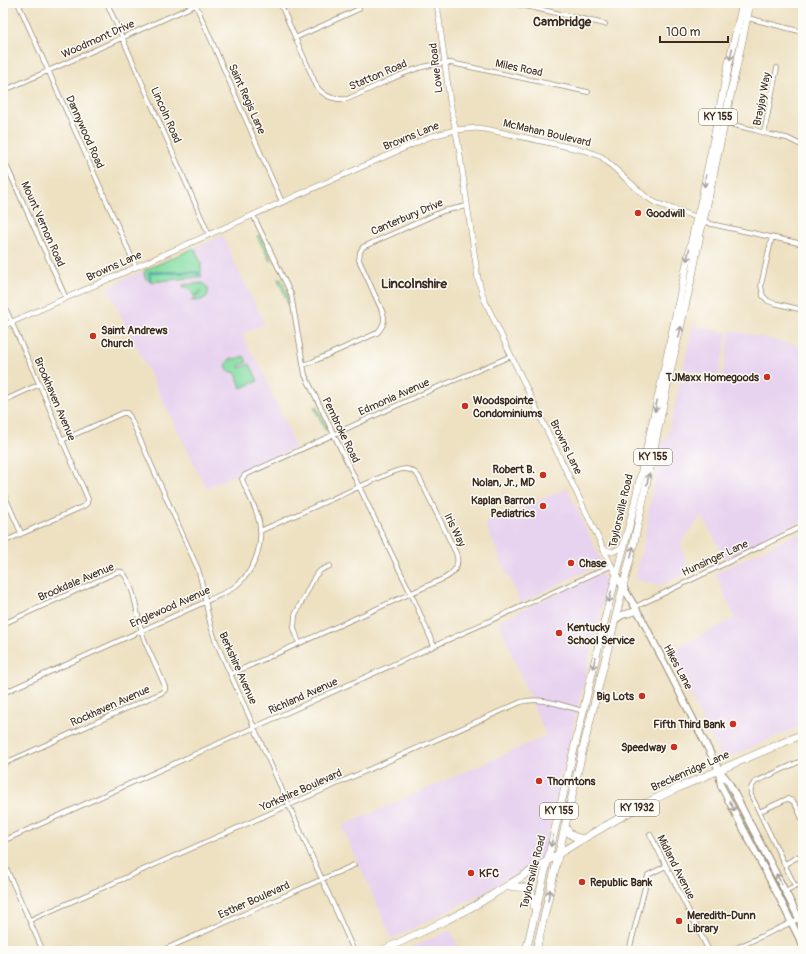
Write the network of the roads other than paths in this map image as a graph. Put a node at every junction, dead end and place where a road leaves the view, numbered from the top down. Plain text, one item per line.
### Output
1 (18, 3) edge
2 (107, 3) edge
3 (280, 3) edge
4 (437, 3) edge
5 (512, 3) edge
6 (743, 3) edge
7 (750, 3) edge
8 (197, 4) edge
9 (359, 9) dead end
10 (740, 16) junction
11 (747, 19) junction
12 (606, 24) dead end
13 (803, 32) edge
14 (122, 38) junction
15 (295, 38) junction
16 (445, 63) junction
17 (777, 68) dead end
18 (48, 71) junction
19 (3, 91) edge
20 (588, 92) dead end
21 (725, 123) junction
22 (455, 130) junction
23 (764, 133) junction
24 (803, 146) edge
25 (3, 158) edge
26 (282, 202) junction
27 (467, 206) junction
28 (253, 215) junction
29 (700, 219) junction
30 (209, 235) junction
31 (772, 237) junction
32 (803, 244) edge
33 (136, 267) junction
34 (66, 298) junction
35 (3, 303) edge
36 (803, 310) edge
37 (12, 322) junction
38 (3, 326) edge
39 (511, 356) junction
40 (303, 365) junction
41 (40, 384) junction
42 (3, 401) edge
43 (333, 435) junction
44 (62, 440) junction
45 (242, 478) joint
46 (359, 487) junction
47 (3, 492) edge
48 (803, 526) edge
49 (260, 531) junction
50 (21, 534) junction
51 (3, 542) edge
52 (624, 546) junction
53 (604, 549) junction
54 (330, 566) dead end
55 (611, 566) junction
56 (616, 575) junction
57 (623, 586) junction
58 (410, 593) junction
59 (205, 602) junction
60 (636, 609) junction
61 (615, 620) junction
62 (3, 624) edge
63 (141, 630) junction
64 (299, 643) junction
65 (434, 646) junction
66 (231, 674) junction
67 (3, 692) edge
68 (583, 711) junction
69 (255, 728) junction
70 (802, 736) edge
71 (803, 760) edge
72 (3, 764) edge
73 (719, 770) junction
74 (289, 805) junction
75 (759, 812) junction
76 (803, 822) edge
77 (565, 826) junction
78 (650, 834) dead end
79 (583, 839) junction
80 (3, 841) edge
81 (558, 854) junction
82 (803, 854) edge
83 (548, 860) junction
84 (3, 861) edge
85 (784, 864) junction
86 (354, 865) dead end
87 (666, 866) junction
88 (322, 879) junction
89 (803, 882) edge
90 (795, 886) junction
91 (506, 887) junction
92 (785, 891) junction
93 (534, 916) junction
94 (801, 918) edge
95 (30, 920) junction
96 (792, 923) junction
97 (803, 926) edge
98 (803, 946) edge
99 (43, 951) edge
100 (161, 951) edge
101 (354, 951) edge
102 (381, 951) edge
103 (526, 951) edge
104 (536, 951) edge
105 (629, 951) edge
106 (709, 951) edge
107 (730, 951) edge

1 - 18 street, Dannywood Road
2 - 14 street, Lincoln Road
3 - 15 street, Statton Road
4 - 16 street, Lowe Road
5 - 12 street
6 - 10 main road, Taylorsville Road / KY 155
7 - 11 main road, Taylorsville Road / KY 155
8 - 14 street, Woodmont Drive
8 - 26 street, Saint Regis Lane
9 - 15 street
10 - 11 street
10 -> 29 main road, Taylorsville Road / KY 155
11 - 13 street
11 - 21 main road, Taylorsville Road / KY 155
14 - 18 street, Woodmont Drive
14 - 30 street, Lincoln Road
15 - 16 street, Statton Road
16 - 20 street, Miles Road
16 - 22 street, Lowe Road
17 - 23 street, Brayjay Way
18 - 19 street, Woodmont Drive
18 - 33 street, Dannywood Road
21 - 23 street
21 - 29 main road, Taylorsville Road / KY 155
22 - 26 street, Browns Lane
22 - 27 street, Browns Lane
22 - 29 street, McMahan Boulevard
23 - 24 street
25 - 34 street, Mount Vernon Road
26 - 28 street, Browns Lane
27 - 39 street, Browns Lane
27 - 40 street, Canterbury Drive
28 - 30 street, Browns Lane
28 - 40 street, Pembroke Road
29 - 31 street, McMahan Boulevard
29 -> 52 main road, Taylorsville Road / KY 155
57 -> 29 main road, Taylorsville Road / KY 155
30 - 33 street, Browns Lane
31 - 32 street, McMahan Boulevard
31 - 36 street
33 - 34 street, Browns Lane
34 - 37 street, Browns Lane
35 - 37 street, Brookhaven Avenue
37 - 38 street, Browns Lane
37 - 41 street, Brookhaven Avenue
39 - 43 street, Edmonia Avenue
39 - 53 street, Browns Lane
40 - 43 street, Pembroke Road
41 - 42 street
41 - 44 street, Brookhaven Avenue
43 - 45 street, Edmonia Avenue
43 - 46 street, Pembroke Road
44 - 50 street, Brookhaven Avenue
44 - 59 street, Berkshire Avenue
45 - 49 street, Englewood Avenue
46 - 49 street, Iris Way
46 - 58 street, Pembroke Road
46 - 58 street, Iris Way
47 - 50 street
48 - 60 street, Hunsinger Lane
49 - 59 street, Englewood Avenue
50 - 51 street
52 - 53 street
52 - 56 main road, Taylorsville Road / KY 155
53 - 55 street, Browns Lane
54 - 64 street
55 - 56 street, Browns Lane
55 - 65 street, Richland Avenue
56 - 57 main road, Hikes Lane
56 -> 68 main road, Taylorsville Road / KY 155
57 - 60 main road, Hikes Lane
57 - 61 main road, Taylorsville Road / KY 155
58 - 64 street, Iris Way
58 - 65 street, Pembroke Road
59 - 63 street, Englewood Avenue
59 - 66 street, Berkshire Avenue
60 - 61 main road
60 - 73 main road, Hikes Lane
61 - 77 main road, Taylorsville Road / KY 155
62 - 63 street, Brookdale Avenue
63 - 67 street, Englewood Avenue
63 - 72 street, Rockhaven Avenue
64 - 66 street, Iris Way
65 - 69 street, Richland Avenue
66 - 69 street, Berkshire Avenue
68 - 74 street, Yorkshire Boulevard
68 -> 83 main road, Taylorsville Road / KY 155
69 - 74 street, Berkshire Avenue
69 - 80 street, Richland Avenue
70 - 73 main road, Breckenridge Lane / KY 1932
71 - 75 street
73 - 79 main road, Breckenridge Lane / KY 1932
92 -> 73 main road, Hikes Lane
73 -> 96 main road, Hikes Lane
74 - 88 street, Berkshire Avenue
74 - 95 street, Yorkshire Boulevard
75 - 76 street
75 - 85 street
77 - 79 main road
77 - 81 main road, Taylorsville Road / KY 155
78 - 87 street, Midland Avenue
79 - 81 main road, Breckenridge Lane / KY 1932
81 - 83 main road, Breckenridge Lane / KY 1932
104 -> 81 main road, Taylorsville Road / KY 155
82 - 85 street
83 - 91 main road, Breckenridge Lane / KY 1932
83 - 93 main road, Taylorsville Road / KY 155
84 - 95 street
85 - 90 street
86 - 88 street, Esther Boulevard
87 - 105 street
87 - 106 street, Midland Avenue
88 - 100 street, Esther Boulevard
88 - 101 street, Berkshire Avenue
89 - 90 street
90 - 92 street
91 - 93 main road
91 - 102 main road, Breckenridge Lane / KY 1932
92 - 94 main road, Hikes Lane
93 - 103 main road, Taylorsville Road / KY 155
94 - 96 street
94 - 97 main road, Hikes Lane
95 - 99 street
96 - 98 main road, Hikes Lane
96 - 107 street

